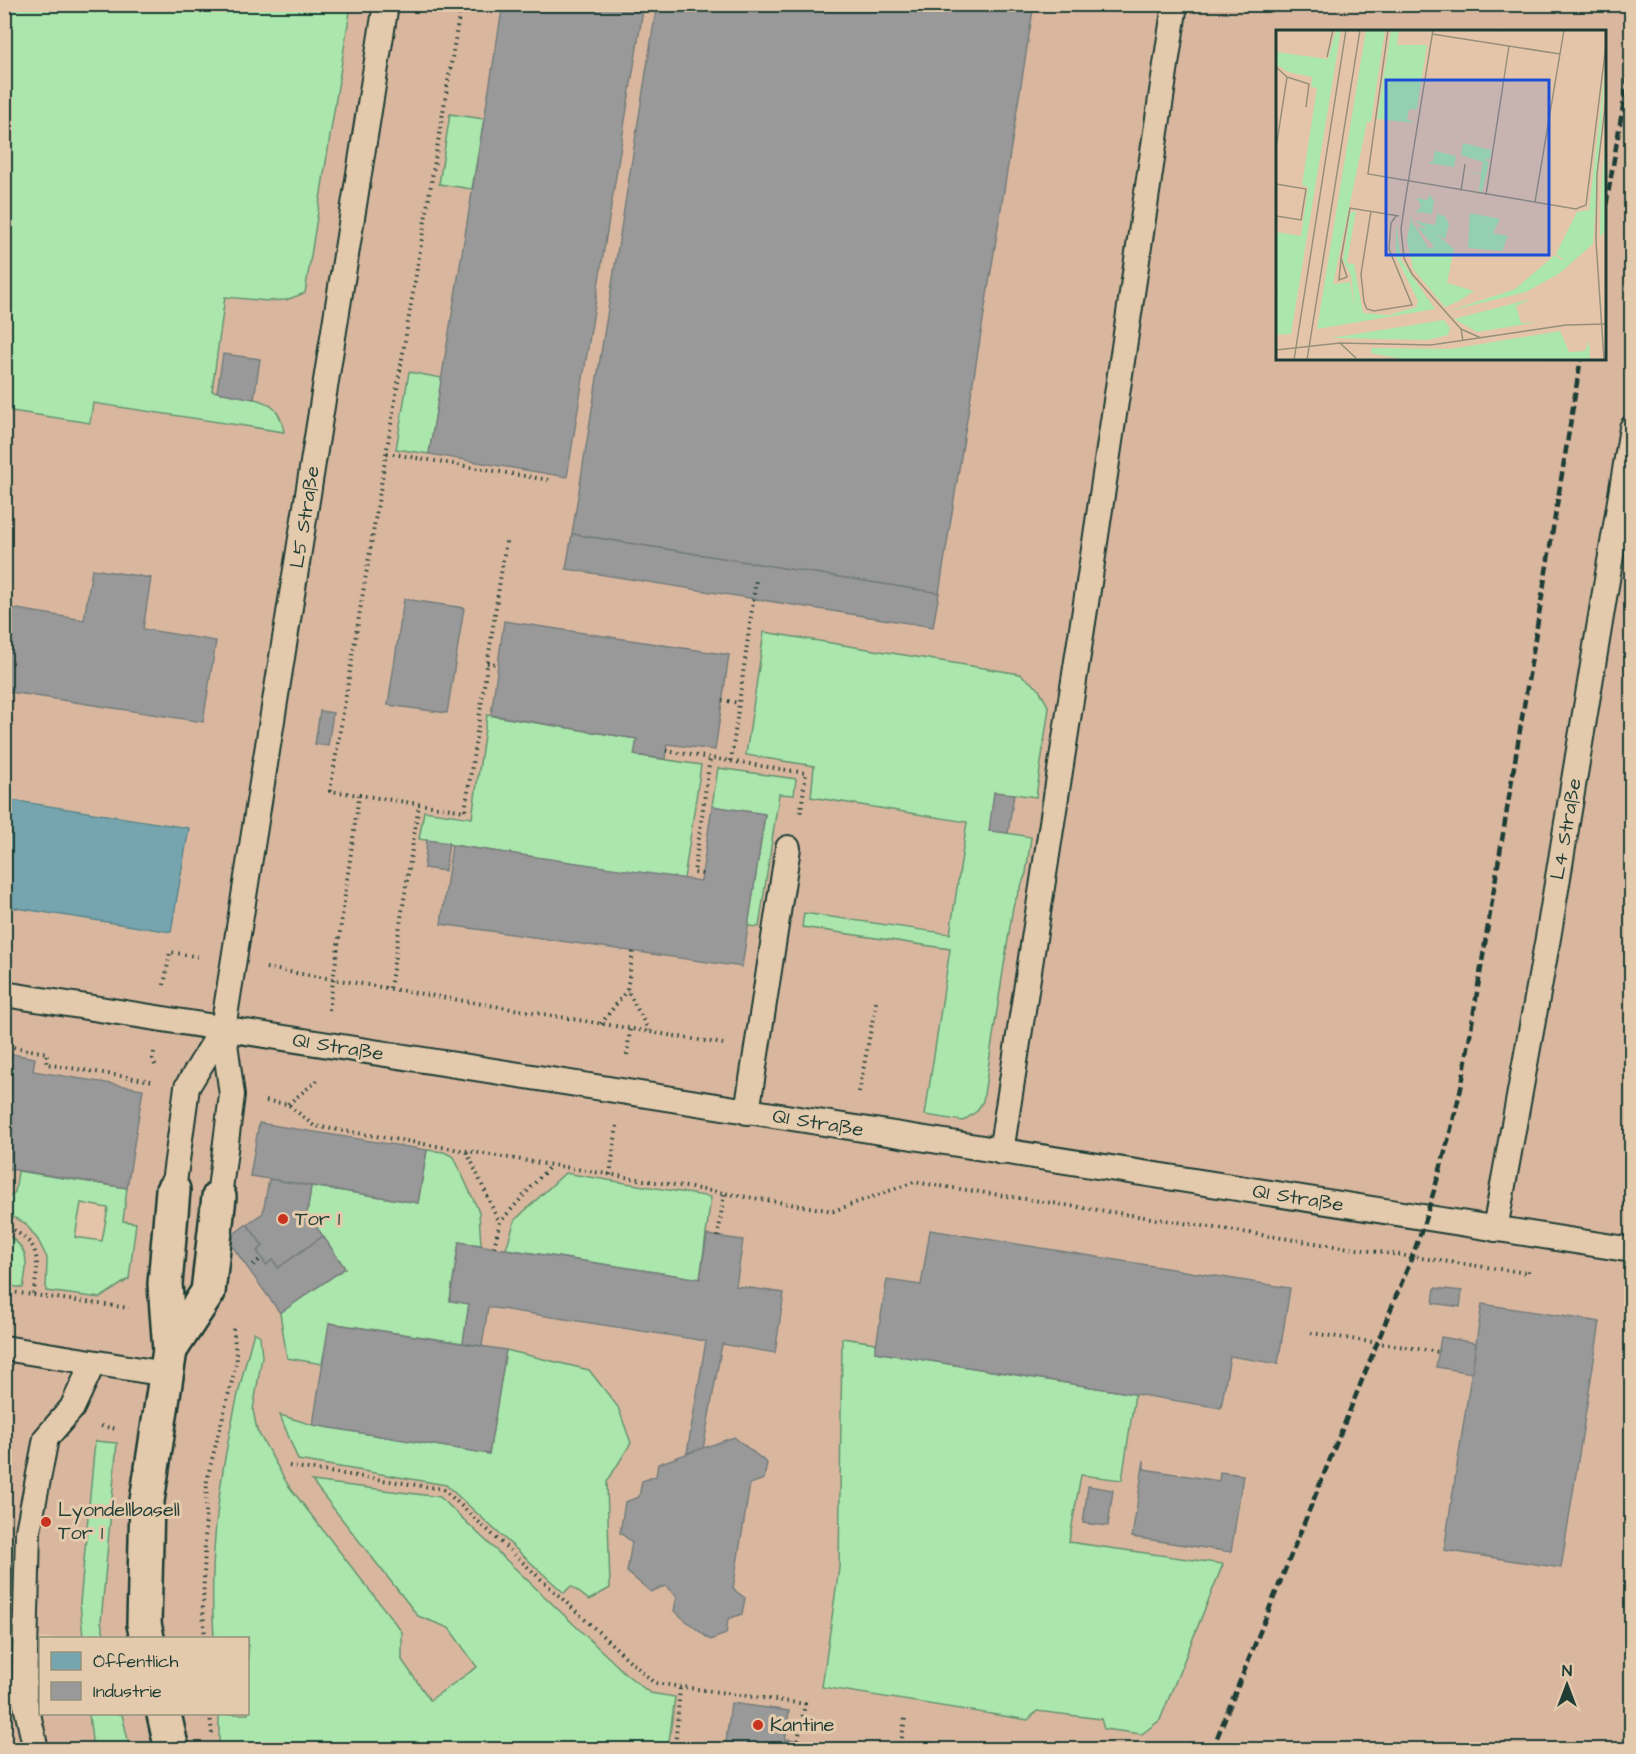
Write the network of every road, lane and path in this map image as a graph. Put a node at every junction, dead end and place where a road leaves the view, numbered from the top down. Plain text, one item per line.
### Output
1 (386, 4) edge
2 (461, 4) edge
3 (1175, 4) edge
4 (1632, 428) edge
5 (387, 453) junction
6 (549, 480) dead end
7 (506, 541) dead end
8 (756, 580) dead end
9 (487, 663) junction
10 (498, 664) dead end
11 (722, 700) dead end
12 (739, 703) junction
13 (666, 751) dead end
14 (710, 758) junction
15 (731, 761) junction
16 (359, 795) junction
17 (419, 804) junction
18 (793, 838) joint
19 (702, 874) dead end
20 (633, 952) dead end
21 (233, 963) junction
22 (333, 978) junction
23 (390, 988) junction
24 (627, 990) junction
25 (4, 994) edge
26 (876, 1002) dead end
27 (158, 1018) junction
28 (601, 1024) junction
29 (223, 1029) junction
30 (650, 1032) junction
31 (324, 1044) junction
32 (756, 1050) junction
33 (4, 1057) edge
34 (161, 1082) junction
35 (187, 1087) junction
36 (232, 1095) junction
37 (288, 1104) junction
38 (747, 1112) junction
39 (852, 1129) junction
40 (467, 1151) junction
41 (1001, 1152) junction
42 (550, 1165) junction
43 (173, 1190) joint
44 (724, 1193) junction
45 (219, 1197) joint
46 (500, 1222) junction
47 (4, 1223) edge
48 (1495, 1229) junction
49 (1534, 1235) junction
50 (718, 1237) dead end
51 (494, 1247) dead end
52 (1632, 1250) edge
53 (4, 1291) edge
54 (33, 1295) junction
55 (133, 1299) dead end
56 (232, 1317) dead end
57 (1311, 1333) dead end
58 (4, 1348) edge
59 (1439, 1352) dead end
60 (168, 1362) junction
61 (93, 1363) junction
62 (289, 1466) dead end
63 (147, 1637) edge
64 (205, 1637) edge
65 (680, 1688) junction
66 (164, 1715) edge
67 (905, 1718) dead end
68 (36, 1749) edge
69 (172, 1749) edge
70 (675, 1749) edge
71 (796, 1749) edge
72 (900, 1749) edge

1 - 21 lane, L5 Straße
2 - 5 path
3 - 41 lane
4 - 48 lane, L4 Straße
5 - 6 path
5 - 16 path
7 - 9 path
8 - 12 path
9 - 10 path
9 - 17 path
11 - 12 path
12 - 15 path
13 - 14 path
14 - 15 path
14 - 19 path
15 - 18 path
16 - 17 path
16 - 22 path
17 - 23 path
18 - 32 lane
20 - 24 path
21 - 22 path
21 - 27 path
21 - 29 lane, L5 Straße
22 - 23 path
22 - 31 path
23 - 28 path
24 - 28 path
24 - 30 path
25 - 27 lane, Q1 Straße
26 - 39 path
27 - 29 lane, Q1 Straße
27 - 34 path
28 - 30 path
29 - 31 lane, Q1 Straße
29 - 35 lane
29 - 36 lane
30 - 32 path
31 - 37 path
31 - 38 lane, Q1 Straße
32 - 38 lane
33 - 34 path
34 - 35 path
35 - 43 lane
36 - 37 path
36 - 45 lane
37 - 40 path
38 - 39 lane, Q1 Straße
39 - 41 lane, Q1 Straße
40 - 42 path
40 - 46 path
41 - 48 lane, Q1 Straße
42 - 44 path
42 - 46 path
43 - 60 street
44 - 49 path
44 - 50 path
45 - 60 street
46 - 51 path
47 - 54 path
48 - 49 lane, Q1 Straße
49 - 52 lane, Q1 Straße
53 - 54 path
54 - 55 path
56 - 64 path
57 - 59 path
58 - 61 lane
60 - 61 lane
60 - 63 street
61 - 68 lane
62 - 65 path
65 - 70 path
65 - 71 path
66 - 69 street
67 - 72 path

